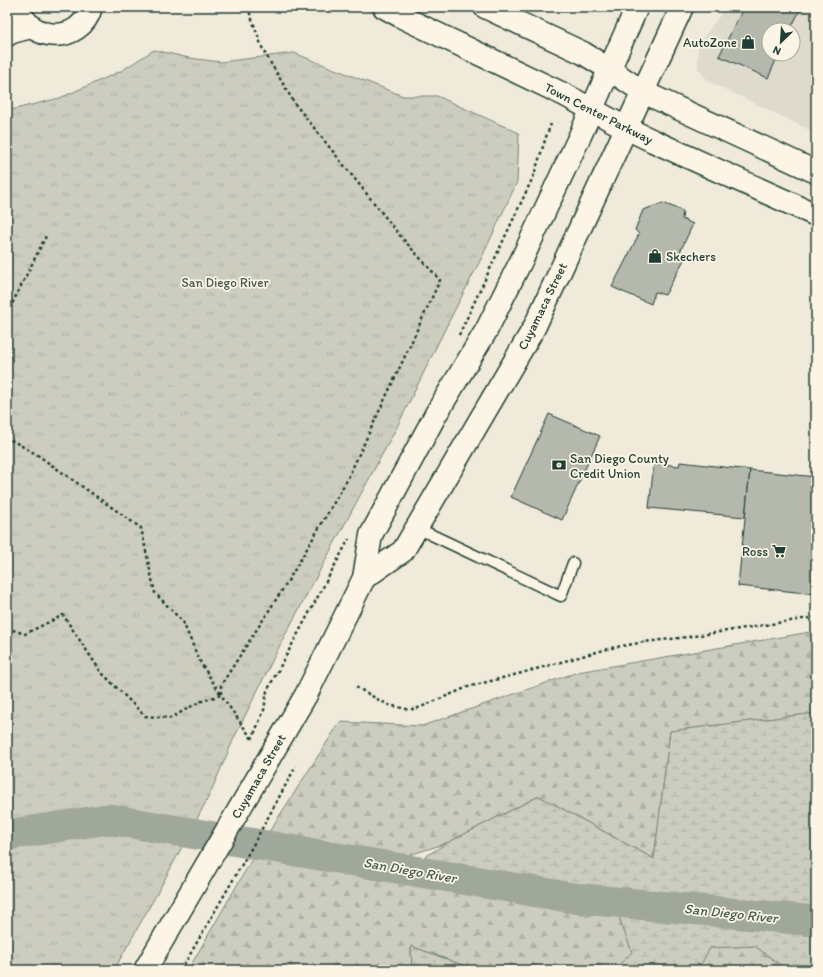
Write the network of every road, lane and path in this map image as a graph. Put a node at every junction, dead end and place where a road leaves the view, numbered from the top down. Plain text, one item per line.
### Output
1 (17, 7) edge
2 (91, 7) edge
3 (246, 7) edge
4 (384, 7) edge
5 (485, 7) edge
6 (637, 7) edge
7 (682, 7) edge
8 (7, 20) edge
9 (31, 27) junction
10 (7, 35) edge
11 (609, 69) junction
12 (643, 92) junction
13 (591, 110) junction
14 (626, 128) junction
15 (816, 172) edge
16 (816, 215) edge
17 (46, 236) dead end
18 (7, 314) edge
19 (7, 435) edge
20 (417, 528) junction
21 (573, 563) dead end
22 (364, 578) junction
23 (816, 617) edge
24 (7, 628) edge
25 (356, 687) dead end
26 (221, 694) junction
27 (252, 739) dead end
28 (296, 766) dead end
29 (145, 970) edge
30 (181, 970) edge

1 - 8 main road
1 - 9 main road
2 - 9 main road
3 - 26 path
4 - 13 main road, Town Center Parkway
5 - 11 main road
6 - 11 main road, Cuyamaca Street
7 - 12 main road, Cuyamaca Street
9 - 10 main road
11 - 12 main road
11 - 13 main road, Cuyamaca Street
12 - 14 main road, Cuyamaca Street
12 - 15 main road
13 - 14 main road, Town Center Parkway
13 - 22 main road, Cuyamaca Street
14 - 16 main road, Town Center Parkway
14 - 20 main road, Cuyamaca Street
17 - 18 path
19 - 26 path
20 - 21 lane
20 - 22 main road, Cuyamaca Street
22 - 29 main road, Cuyamaca Street
23 - 25 path
24 - 26 path
26 - 27 path
28 - 30 path

